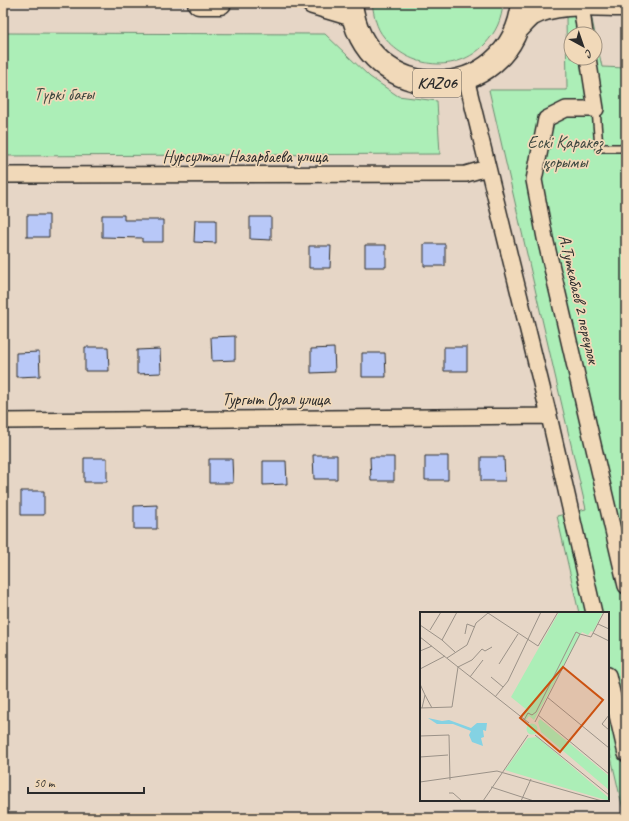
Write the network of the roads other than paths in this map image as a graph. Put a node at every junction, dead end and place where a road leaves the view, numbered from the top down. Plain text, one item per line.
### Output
1 (199, 3) edge
2 (220, 3) edge
3 (313, 3) edge
4 (523, 3) edge
5 (581, 4) junction
6 (626, 5) edge
7 (352, 9) edge
8 (584, 26) edge
9 (517, 28) junction
10 (589, 66) edge
11 (466, 78) junction
12 (596, 109) junction
13 (626, 148) edge
14 (487, 168) junction
15 (3, 175) edge
16 (549, 416) junction
17 (3, 421) edge
18 (626, 586) edge
19 (594, 612) edge
20 (609, 679) edge
21 (626, 754) edge

1 - 2 main road
3 - 7 main road, KАZ06
4 - 9 main road, KАZ06
5 - 6 main road, KАZ06
5 - 8 street
5 - 9 main road, KАZ06
7 - 11 main road, KАZ06
9 - 11 main road, KАZ06
10 - 12 street
11 - 14 street
12 - 13 lane
12 - 18 street, А.Туткабаев 2 переулок
14 - 15 street, Нурсултан Назарбаева улица
14 - 16 street
16 - 17 street, Тургыт Озал улица
16 - 19 street
20 - 21 street

